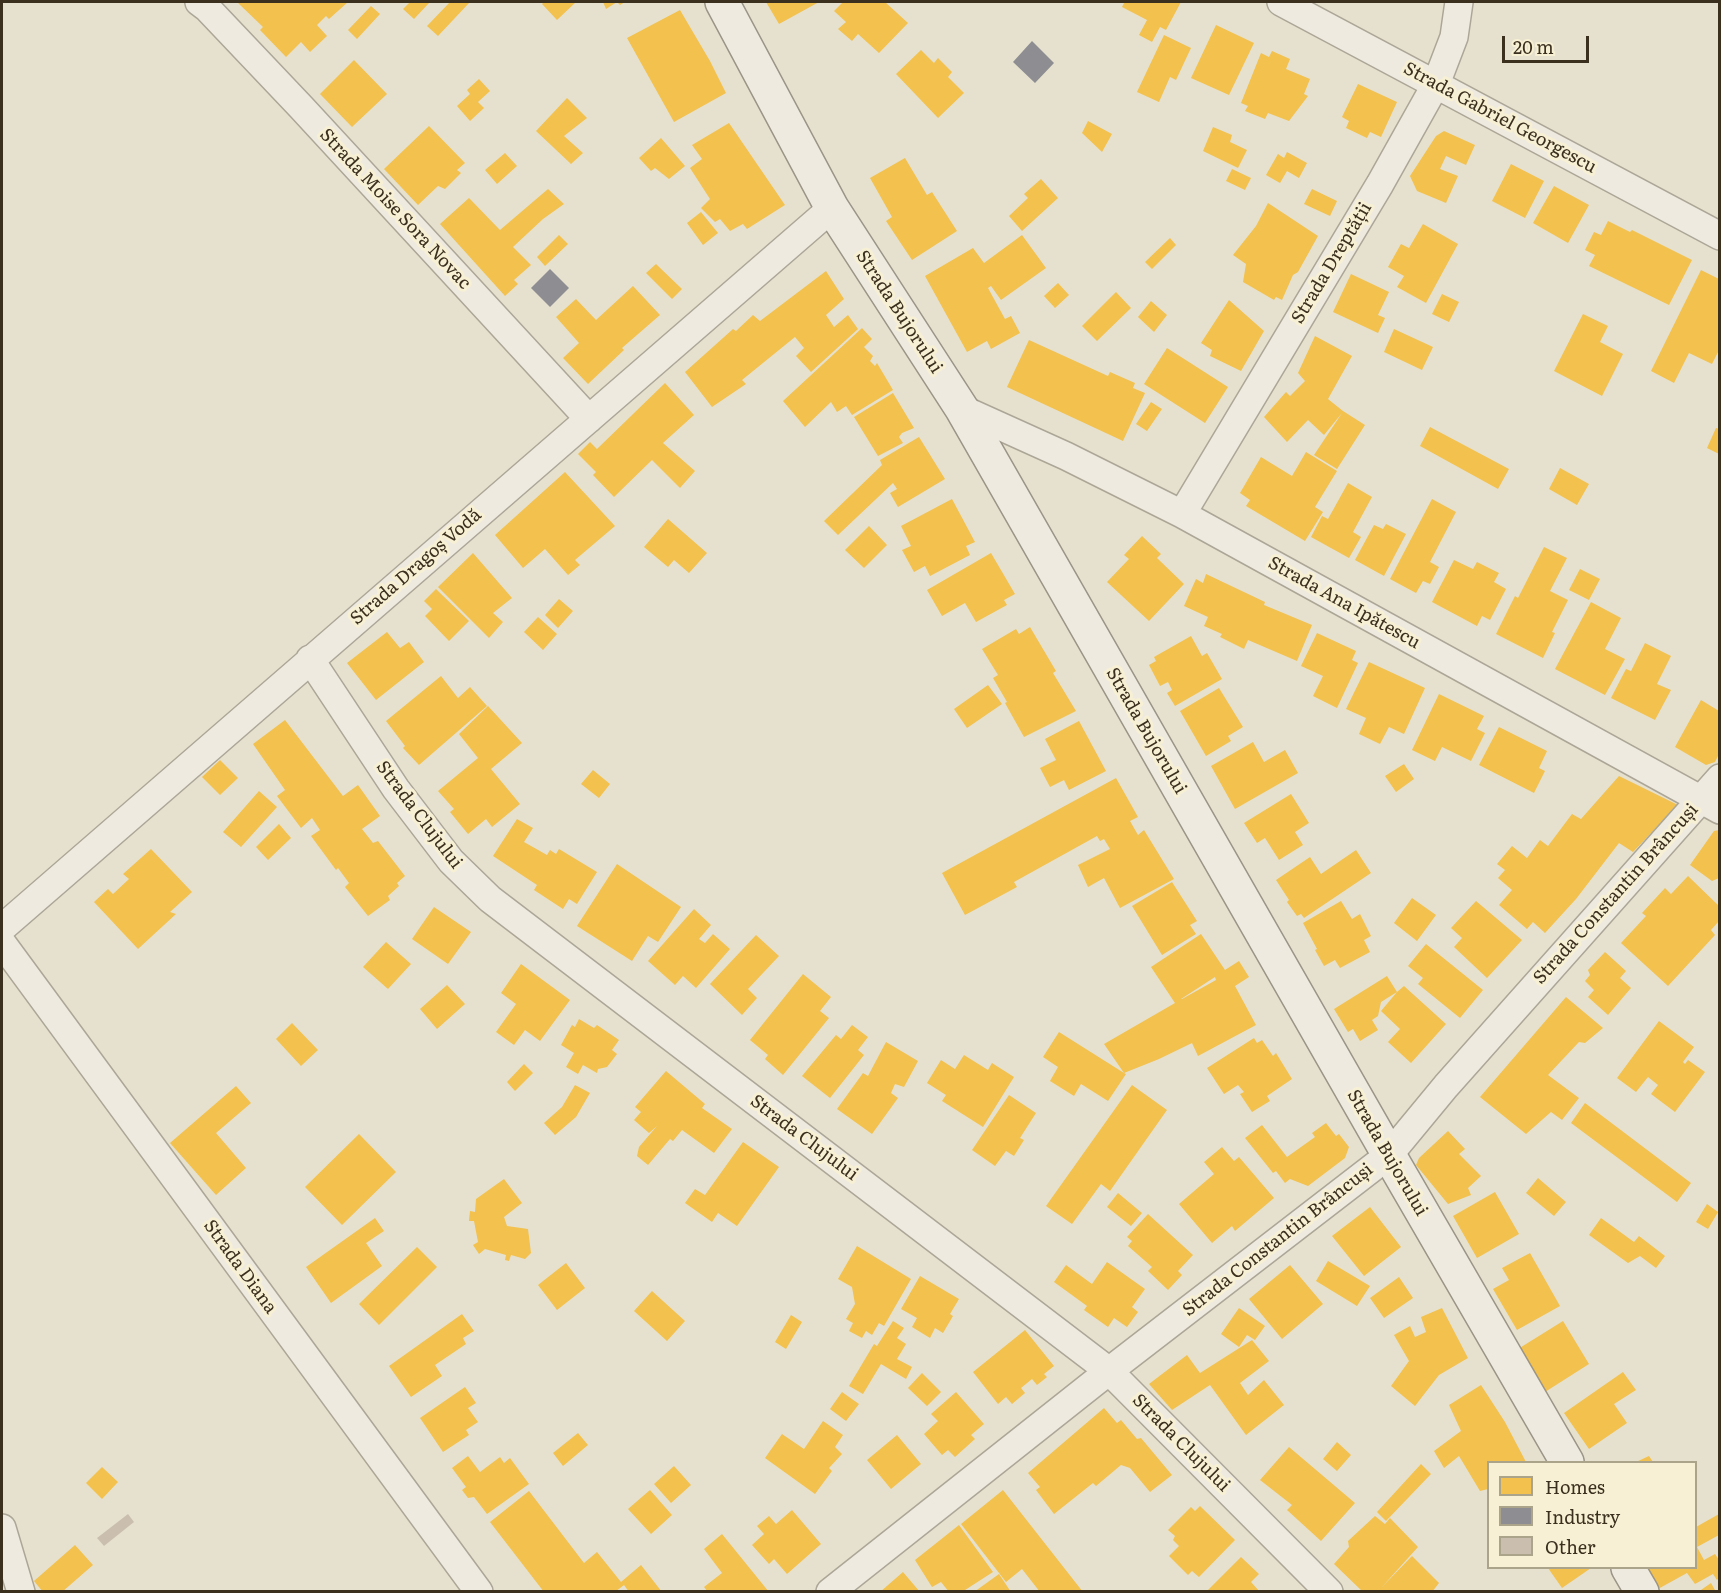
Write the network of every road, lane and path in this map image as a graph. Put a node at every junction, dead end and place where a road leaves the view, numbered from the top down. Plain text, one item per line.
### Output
1 (198, 2) edge
2 (722, 2) edge
3 (1281, 2) edge
4 (1459, 2) edge
5 (1436, 84) junction
6 (832, 208) junction
7 (1719, 236) edge
8 (962, 409) junction
9 (589, 419) junction
10 (1182, 514) junction
11 (310, 658) junction
12 (1719, 778) edge
13 (1710, 805) edge
14 (2, 928) edge
15 (2, 943) edge
16 (1389, 1155) junction
17 (1109, 1371) junction
18 (1566, 1461) edge
19 (2, 1528) edge
20 (1629, 1569) edge
21 (21, 1592) edge
22 (479, 1592) edge
23 (830, 1592) edge
24 (1329, 1592) edge
25 (1642, 1592) edge

1 - 9 street, Strada Moise Sora Novac
2 - 6 street, Strada Bujorului
3 - 5 street, Strada Gabriel Georgescu
4 - 5 street, Strada Dreptății
5 - 7 street, Strada Gabriel Georgescu
5 - 10 street, Strada Dreptății
6 - 8 street, Strada Bujorului
6 - 9 street, Strada Dragoș Vodă
8 - 10 street, Strada Ana Ipătescu
8 - 16 street, Strada Bujorului
9 - 11 street, Strada Dragoș Vodă
10 - 13 street, Strada Ana Ipătescu
11 - 14 street, Strada Dragoș Vodă
11 - 17 street, Strada Clujului
12 - 13 street, Strada Constantin Brâncuși
13 - 16 street, Strada Constantin Brâncuși
15 - 22 street, Strada Diana
16 - 17 street, Strada Constantin Brâncuși
16 - 18 street, Strada Bujorului
17 - 23 street, Strada Constantin Brâncuși
17 - 24 street, Strada Clujului
19 - 21 street
20 - 25 street

